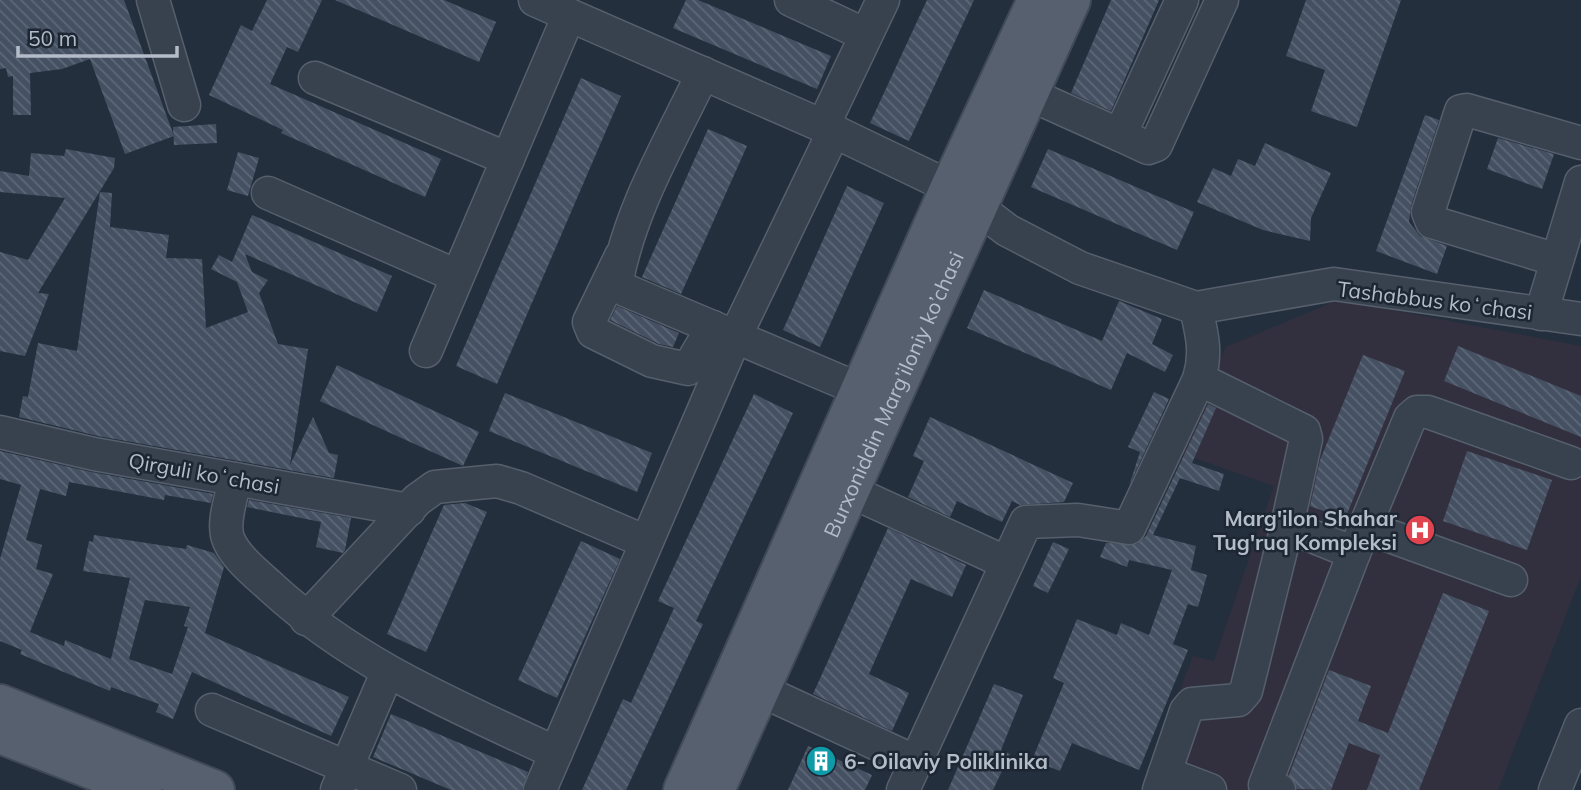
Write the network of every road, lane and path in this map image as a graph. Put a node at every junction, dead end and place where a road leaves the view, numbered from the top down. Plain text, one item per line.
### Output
1 (153, 0) edge
2 (535, 0) edge
3 (791, 0) edge
4 (883, 0) edge
5 (1037, 0) edge
6 (1071, 0) edge
7 (1182, 0) edge
8 (1222, 0) edge
9 (569, 15) junction
10 (866, 35) junction
11 (703, 74) junction
12 (315, 78) dead end
13 (1029, 94) junction
14 (184, 105) dead end
15 (828, 128) junction
16 (1120, 135) junction
17 (1581, 144) edge
18 (508, 159) junction
19 (1581, 182) edge
20 (268, 193) dead end
21 (964, 197) junction
22 (622, 252) junction
23 (1557, 260) junction
24 (457, 276) junction
25 (1196, 308) junction
26 (1541, 314) junction
27 (1581, 319) edge
28 (724, 332) junction
29 (426, 351) dead end
30 (1199, 379) junction
31 (861, 390) junction
32 (0, 432) edge
33 (1571, 463) dead end
34 (235, 479) junction
35 (850, 491) junction
36 (410, 510) junction
37 (1287, 526) junction
38 (1359, 540) junction
39 (646, 542) junction
40 (1007, 563) junction
41 (1511, 580) dead end
42 (306, 619) junction
43 (387, 673) junction
44 (760, 690) junction
45 (212, 710) dead end
46 (1581, 725) edge
47 (1, 728) edge
48 (556, 753) junction
49 (916, 761) junction
50 (342, 779) edge
51 (1162, 781) edge
52 (1269, 788) edge
53 (145, 790) edge
54 (215, 790) edge
55 (400, 790) edge
56 (540, 790) edge
57 (683, 790) edge
58 (715, 790) edge
59 (903, 790) edge
60 (1210, 790) edge
61 (1555, 790) edge

1 - 14 street
2 - 9 street, Tashabbus koʻchasi
3 - 10 street
4 - 10 street
5 - 21 main road, Burxoniddin Marg’iloniy ko’chasi
6 - 13 main road, Burxoniddin Marg’iloniy ko’chasi
7 - 16 street
8 - 16 street
9 - 11 street, Tashabbus koʻchasi
9 - 18 street
10 - 15 street
11 - 15 street, Tashabbus koʻchasi
11 - 22 street
12 - 18 street
13 - 16 street
13 - 21 main road, Burxoniddin Marg’iloniy ko’chasi
15 - 21 street, Tashabbus koʻchasi
15 - 28 street
17 - 23 street
18 - 24 street
19 - 23 street
20 - 24 street
21 - 25 street, Tashabbus koʻchasi
21 - 31 main road, Burxoniddin Marg’iloniy ko’chasi
21 - 35 main road, Burxoniddin Marg’iloniy ko’chasi
22 - 28 street
22 - 28 street
23 - 26 street
24 - 29 street
25 - 26 street, Tashabbus koʻchasi
25 - 30 street
26 - 27 street, Tashabbus koʻchasi
28 - 31 street
28 - 39 street
30 - 37 street
30 - 40 street
31 - 57 main road, Burxoniddin Marg’iloniy ko’chasi
32 - 34 street, Qirguli koʻchasi
33 - 38 street
34 - 36 street, Qirguli koʻchasi
34 - 42 street
35 - 40 street
35 - 44 main road, Burxoniddin Marg’iloniy ko’chasi
36 - 39 street
36 - 42 street
37 - 38 street
37 - 51 street
38 - 41 street
38 - 52 street
39 - 48 street
40 - 49 street
42 - 43 street
43 - 48 street
43 - 50 street
44 - 49 street
44 - 58 main road, Burxoniddin Marg’iloniy ko’chasi
45 - 50 street
46 - 61 street
47 - 53 main road
47 - 54 main road
48 - 56 street
49 - 59 street
50 - 55 street
51 - 60 street

